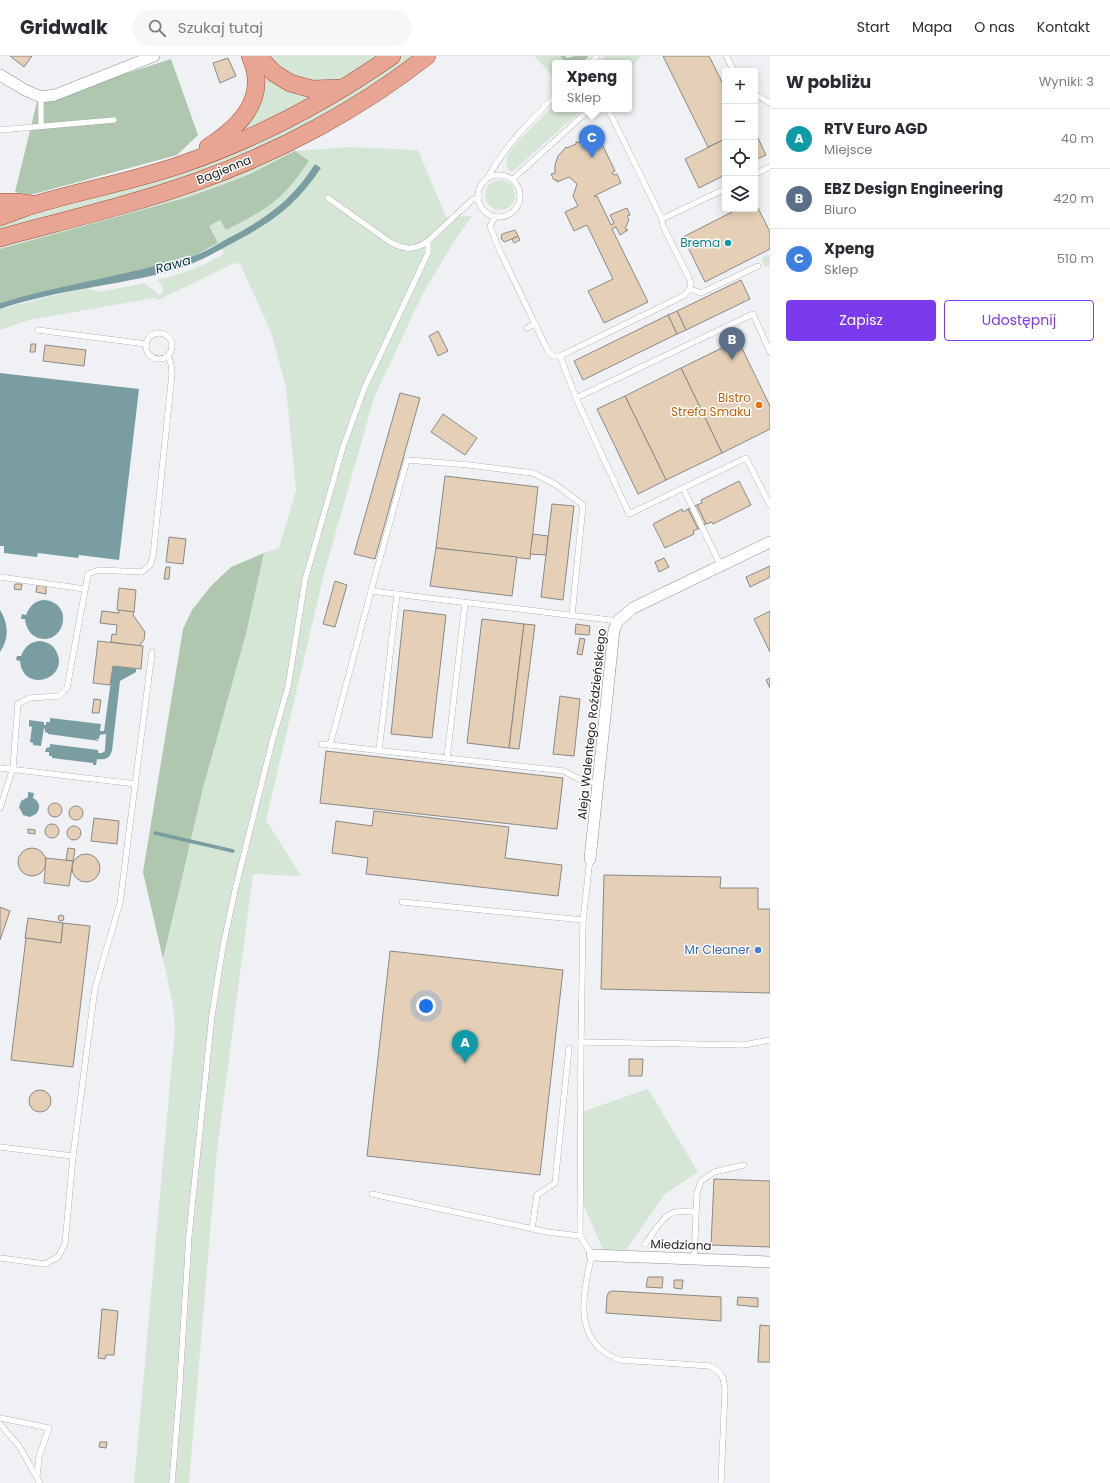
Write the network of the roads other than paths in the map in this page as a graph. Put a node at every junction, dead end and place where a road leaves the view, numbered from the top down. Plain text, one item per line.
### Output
1 (154, 56) edge
2 (250, 56) edge
3 (258, 56) edge
4 (392, 56) edge
5 (427, 56) edge
6 (726, 56) edge
7 (732, 68) edge
8 (0, 75) edge
9 (344, 88) junction
10 (758, 96) edge
11 (41, 97) junction
12 (552, 99) edge
13 (770, 103) edge
14 (587, 112) edge
15 (609, 112) edge
16 (114, 120) dead end
17 (41, 126) junction
18 (0, 130) edge
19 (179, 166) junction
20 (770, 167) edge
21 (758, 173) edge
22 (488, 178) junction
23 (513, 179) junction
24 (722, 190) edge
25 (478, 197) junction
26 (328, 198) dead end
27 (0, 202) edge
28 (35, 204) junction
29 (0, 216) edge
30 (495, 217) junction
31 (662, 219) junction
32 (0, 238) edge
33 (428, 241) junction
34 (758, 266) dead end
35 (690, 289) junction
36 (535, 324) junction
37 (527, 328) dead end
38 (38, 330) dead end
39 (146, 344) junction
40 (770, 352) edge
41 (168, 355) junction
42 (560, 356) junction
43 (576, 398) junction
44 (683, 488) junction
45 (770, 505) edge
46 (770, 542) edge
47 (721, 566) junction
48 (0, 577) edge
49 (85, 589) junction
50 (371, 591) junction
51 (397, 594) junction
52 (465, 603) junction
53 (572, 615) junction
54 (618, 621) junction
55 (152, 652) dead end
56 (322, 744) dead end
57 (330, 745) junction
58 (379, 751) junction
59 (447, 758) junction
60 (0, 768) edge
61 (13, 768) junction
62 (598, 782) junction
63 (136, 784) junction
64 (0, 808) edge
65 (590, 859) joint
66 (402, 902) dead end
67 (583, 920) junction
68 (770, 1040) edge
69 (581, 1042) junction
70 (569, 1048) dead end
71 (0, 1147) edge
72 (73, 1156) junction
73 (744, 1165) dead end
74 (372, 1194) dead end
75 (695, 1212) junction
76 (532, 1229) junction
77 (580, 1236) junction
78 (645, 1244) dead end
79 (592, 1255) junction
80 (0, 1258) edge
81 (694, 1259) junction
82 (770, 1262) edge
83 (0, 1418) edge
84 (0, 1424) edge
85 (37, 1476) junction
86 (40, 1483) edge
87 (172, 1483) edge
88 (721, 1483) edge

1 - 11 street
2 - 19 main road
3 - 9 main road
4 - 9 main road, Bagienna
5 - 32 main road, Bagienna
6 - 7 lane
8 - 11 street
9 - 19 main road, Bagienna
10 - 13 lane
11 - 17 lane
12 - 22 lane
14 - 23 lane
15 - 31 lane
16 - 17 lane
17 - 18 lane
19 - 28 main road, Bagienna
20 - 21 lane
22 - 23 lane
22 - 25 lane
23 - 30 lane
24 - 31 lane
25 - 30 lane
25 - 33 lane
26 - 33 lane
27 - 28 main road
28 - 29 main road, Bagienna
30 - 36 lane
31 - 35 lane
33 - 87 lane
34 - 35 lane
35 - 42 lane
36 - 37 lane
36 - 42 lane
38 - 39 lane
39 - 41 lane
39 - 41 lane
40 - 43 lane
41 - 49 lane
42 - 43 lane
43 - 44 lane
44 - 45 lane
44 - 47 lane
46 - 47 street, Aleja Walentego Roździeńskiego
47 - 54 street, Aleja Walentego Roździeńskiego
48 - 49 lane
49 - 61 lane
50 - 51 lane
50 - 53 lane
50 - 57 lane
51 - 52 lane
51 - 58 lane
52 - 53 lane
52 - 59 lane
53 - 54 lane
54 - 62 street, Aleja Walentego Roździeńskiego
55 - 63 lane
56 - 57 lane
57 - 58 lane
58 - 59 lane
59 - 62 lane
60 - 61 lane
61 - 63 lane
61 - 64 lane
62 - 65 street, Aleja Walentego Roździeńskiego
63 - 72 lane
65 - 67 lane
66 - 67 lane
67 - 69 lane
68 - 69 lane
69 - 77 lane
70 - 76 lane
71 - 72 lane
72 - 80 lane
73 - 75 lane
74 - 76 lane
75 - 78 lane
75 - 81 lane
76 - 77 lane
77 - 79 lane
79 - 81 street, Miedziana
79 - 88 lane
81 - 82 street, Miedziana
83 - 85 lane
84 - 85 lane
85 - 86 lane

